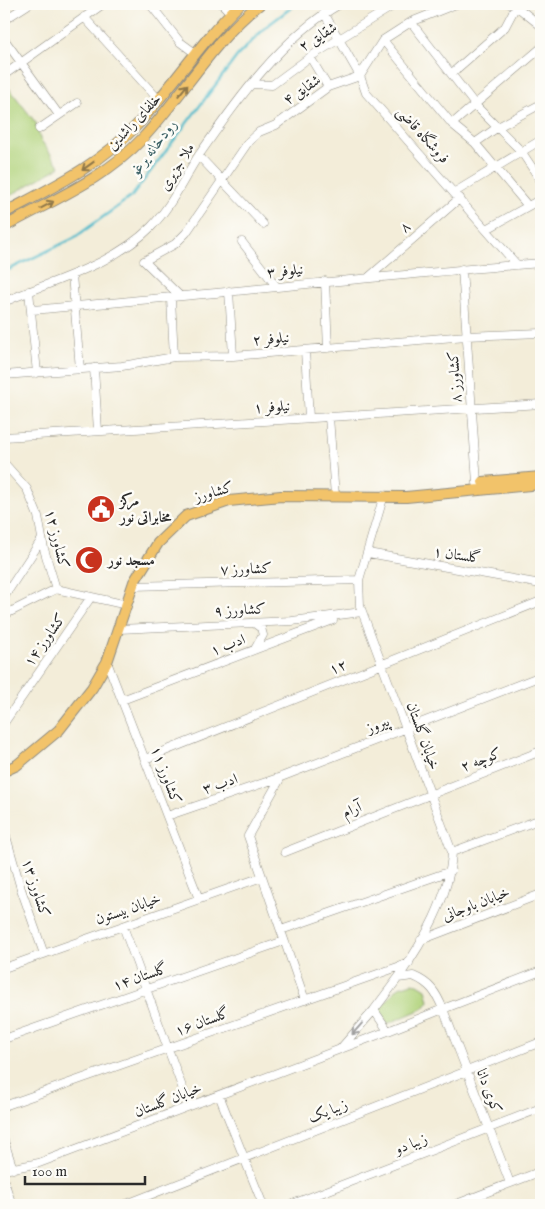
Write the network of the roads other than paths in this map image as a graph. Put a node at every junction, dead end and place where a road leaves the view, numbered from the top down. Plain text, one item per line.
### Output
1 (29, 4) edge
2 (102, 4) edge
3 (150, 4) edge
4 (222, 4) edge
5 (240, 4) edge
6 (260, 4) edge
7 (340, 4) edge
8 (396, 4) edge
9 (456, 4) edge
10 (516, 4) edge
11 (324, 12) junction
12 (230, 13) junction
13 (84, 17) junction
14 (4, 20) edge
15 (410, 22) junction
16 (541, 26) edge
17 (4, 39) edge
18 (339, 39) junction
19 (383, 40) junction
20 (541, 48) edge
21 (195, 53) junction
22 (310, 57) junction
23 (21, 63) junction
24 (452, 74) junction
25 (4, 75) edge
26 (360, 76) junction
27 (253, 84) junction
28 (328, 87) junction
29 (158, 100) junction
30 (78, 102) dead end
31 (541, 104) edge
32 (476, 106) junction
33 (59, 115) junction
34 (452, 124) junction
35 (498, 127) junction
36 (39, 129) dead end
37 (541, 140) edge
38 (475, 143) junction
39 (520, 151) junction
40 (199, 156) junction
41 (495, 166) junction
42 (222, 181) junction
43 (541, 181) edge
44 (457, 195) junction
45 (541, 199) edge
46 (528, 206) junction
47 (4, 213) edge
48 (263, 224) dead end
49 (4, 227) edge
50 (487, 229) junction
51 (242, 242) dead end
52 (541, 263) edge
53 (518, 265) junction
54 (462, 270) junction
55 (72, 276) junction
56 (370, 277) junction
57 (325, 281) junction
58 (276, 286) junction
59 (29, 291) junction
60 (229, 291) junction
61 (175, 298) junction
62 (4, 302) edge
63 (75, 306) junction
64 (32, 310) junction
65 (541, 333) edge
66 (466, 336) junction
67 (328, 348) junction
68 (305, 350) junction
69 (233, 356) junction
70 (174, 357) junction
71 (94, 368) junction
72 (80, 369) junction
73 (38, 373) junction
74 (4, 375) edge
75 (541, 404) edge
76 (471, 408) junction
77 (329, 417) junction
78 (309, 418) junction
79 (98, 431) junction
80 (4, 437) edge
81 (5, 467) edge
82 (541, 477) edge
83 (477, 483) junction
84 (541, 484) edge
85 (388, 495) junction
86 (335, 496) junction
87 (42, 539) junction
88 (368, 553) junction
89 (359, 580) junction
90 (541, 584) edge
91 (133, 586) junction
92 (56, 589) junction
93 (4, 597) edge
94 (91, 597) junction
95 (541, 601) edge
96 (127, 606) junction
97 (362, 612) junction
98 (4, 615) edge
99 (343, 616) junction
100 (254, 623) junction
101 (119, 629) junction
102 (256, 650) junction
103 (107, 662) junction
104 (381, 664) junction
105 (541, 676) edge
106 (122, 700) junction
107 (4, 722) edge
108 (406, 729) junction
109 (541, 751) edge
110 (145, 759) junction
111 (4, 771) edge
112 (281, 777) junction
113 (430, 795) junction
114 (167, 816) junction
115 (541, 819) edge
116 (4, 829) edge
117 (284, 852) dead end
118 (452, 852) junction
119 (451, 871) junction
120 (262, 877) junction
121 (541, 894) edge
122 (199, 899) junction
123 (123, 926) junction
124 (281, 930) junction
125 (421, 940) junction
126 (284, 941) junction
127 (44, 954) junction
128 (409, 963) junction
129 (4, 968) edge
130 (541, 971) edge
131 (398, 978) junction
132 (146, 989) junction
133 (305, 1000) junction
134 (442, 1009) junction
135 (374, 1010) junction
136 (388, 1031) junction
137 (4, 1039) edge
138 (541, 1042) edge
139 (168, 1048) junction
140 (340, 1049) junction
141 (467, 1072) junction
142 (219, 1095) junction
143 (4, 1106) edge
144 (189, 1106) junction
145 (541, 1108) edge
146 (489, 1128) junction
147 (4, 1141) edge
148 (541, 1156) edge
149 (244, 1158) junction
150 (13, 1169) junction
151 (4, 1170) edge
152 (4, 1181) edge
153 (510, 1184) junction
154 (12, 1205) edge
155 (124, 1205) edge
156 (263, 1205) edge
157 (290, 1205) edge
158 (454, 1205) edge

1 - 14 street
2 - 13 street
3 - 21 street
4 - 12 street
5 - 12 main road
49 -> 6 main road, خلفای راشدین
7 - 11 street, ملا جزیری
8 - 18 street, شقایق ۲
9 - 15 street
10 - 16 street
10 - 24 street
11 - 18 street, فروشگاه قاضی
11 - 27 street, ملا جزیری
12 - 21 main road
13 - 23 street
13 - 29 street
15 - 19 street
15 - 24 street
17 - 23 street
18 - 22 street, شقایق ۲
18 - 26 street, فروشگاه قاضی
19 - 26 street
19 - 34 street
20 - 32 street
21 - 29 main road
22 - 27 street, شقایق ۲
22 - 28 street
23 - 25 street
23 - 33 street
24 - 32 street
26 - 28 street, شقایق ۴
26 - 44 street, فروشگاه قاضی
27 - 40 street, ملا جزیری
28 - 42 street, شقایق ۴
29 -> 47 main road
30 - 33 street
31 - 35 street
32 - 34 street
32 - 35 street
33 - 36 street
34 - 38 street
35 - 38 street
35 - 39 street
37 - 39 street, ۸
38 - 41 street
39 - 41 street, ۸
39 - 43 street
40 - 42 street
40 - 55 street, ملا جزیری
41 - 44 street, ۸
41 - 46 street
42 - 48 street
42 - 61 street, شقایق ۴
44 - 50 street, فروشگاه قاضی
44 - 56 street, ۸
45 - 46 street
46 - 50 street
50 - 53 street, فروشگاه قاضی
51 - 58 street
52 - 53 street, نیلوفر ۳
53 - 54 street, نیلوفر ۳
54 - 56 street, نیلوفر ۳
54 - 66 street, کشاورز ۸
55 - 59 street, ملا جزیری
55 - 63 street
56 - 57 street, نیلوفر ۳
57 - 58 street, نیلوفر ۳
57 - 67 street
58 - 60 street, نیلوفر ۳
59 - 62 street, ملا جزیری
59 - 64 street
60 - 61 street, نیلوفر ۳
60 - 69 street
61 - 63 street, نیلوفر ۳
61 - 70 street
63 - 64 street, نیلوفر ۳
63 - 72 street
64 - 73 street
65 - 66 street, نیلوفر ۲
66 - 67 street, نیلوفر ۲
66 - 76 street, کشاورز ۸
67 - 68 street, نیلوفر ۲
68 - 69 street, نیلوفر ۲
68 - 78 street
69 - 70 street, نیلوفر ۲
70 - 71 street, نیلوفر ۲
71 - 72 street, نیلوفر ۲
71 - 79 street
72 - 73 street, نیلوفر ۲
73 - 74 street, نیلوفر ۲
75 - 76 street, نیلوفر ۱
76 - 77 street, نیلوفر ۱
76 - 83 street, کشاورز ۸
77 - 78 street, نیلوفر ۱
77 - 86 street
78 - 79 street, نیلوفر ۱
79 - 80 street, نیلوفر ۱
81 - 87 street, کشاورز ۱۲
82 - 83 main road
83 - 85 main road
84 - 85 main road, کشاورز
85 - 86 main road, کشاورز
85 - 88 street, خیابان گلستان
86 - 91 main road, کشاورز
87 - 92 street, کشاورز ۱۲
87 - 93 street
88 - 89 street, خیابان گلستان
88 - 90 street, گلستان ۱
89 - 91 street, کشاورز ۷
89 - 97 street, خیابان گلستان
91 - 96 main road, کشاورز
92 - 94 street, کشاورز ۱۲
92 - 98 street
94 - 96 street, کشاورز ۱۲
94 - 107 street, کشاورز ۱۴
95 - 104 street, ۱۲
96 - 101 main road, کشاورز
97 - 99 street, کشاورز ۹
97 - 104 street, خیابان گلستان
99 - 100 street, کشاورز ۹
99 - 102 street, ادب ۱
100 - 101 street, کشاورز ۹
100 - 102 street
101 - 103 main road, کشاورز
102 - 106 street, ادب ۱
103 - 106 street, کشاورز ۱۱
103 - 111 main road, کشاورز
104 - 108 street, خیابان گلستان
104 - 110 street, ۱۲
105 - 108 street, پیروز
106 - 110 street, کشاورز ۱۱
108 - 112 street, پیروز
108 - 113 street, خیابان گلستان
109 - 113 street, کوچه ۲
110 - 114 street, کشاورز ۱۱
112 - 114 street, ادب ۳
112 - 120 street
113 - 117 street, آرام
113 - 118 street, خیابان گلستان
114 - 122 street, کشاورز ۱۱
115 - 118 street
116 - 127 street, کشاورز ۱۳
118 - 119 street, خیابان گلستان
119 - 124 street
119 - 125 street, خیابان گلستان
120 - 122 street, خیابان بیستون
120 - 124 street
121 - 125 street, خیابان باوجانی
122 - 123 street, خیابان بیستون
123 - 127 street, خیابان بیستون
123 - 132 street
124 - 126 street
125 - 128 street, خیابان گلستان
126 - 132 street, گلستان ۱۴
126 - 133 street
127 - 129 street, خیابان بیستون
128 - 131 street, خیابان گلستان
128 - 133 street, گلستان ۱۶
130 - 134 street
131 - 134 street, کوی دانا
131 - 135 street, خیابان گلستان
132 - 137 street, گلستان ۱۴
132 - 139 street
133 - 139 street, گلستان ۱۶
134 - 136 street, خیابان گلستان
134 - 141 street, کوی دانا
135 - 136 street
135 -> 140 street, خیابان گلستان
136 - 140 street, خیابان گلستان
138 - 141 street, زیبا یک
139 - 143 street, گلستان ۱۶
139 - 144 street
140 - 142 street, خیابان گلستان
141 - 146 street, کوی دانا
141 - 149 street, زیبا یک
142 - 144 street, خیابان گلستان
142 - 149 street
144 - 150 street, خیابان گلستان
145 - 146 street, زیبا دو
146 - 153 street, کوی دانا
146 - 157 street, زیبا دو
147 - 150 street
148 - 153 street
149 - 155 street, زیبا یک
149 - 156 street
150 - 151 street, خیابان گلستان
152 - 154 street
153 - 158 street

